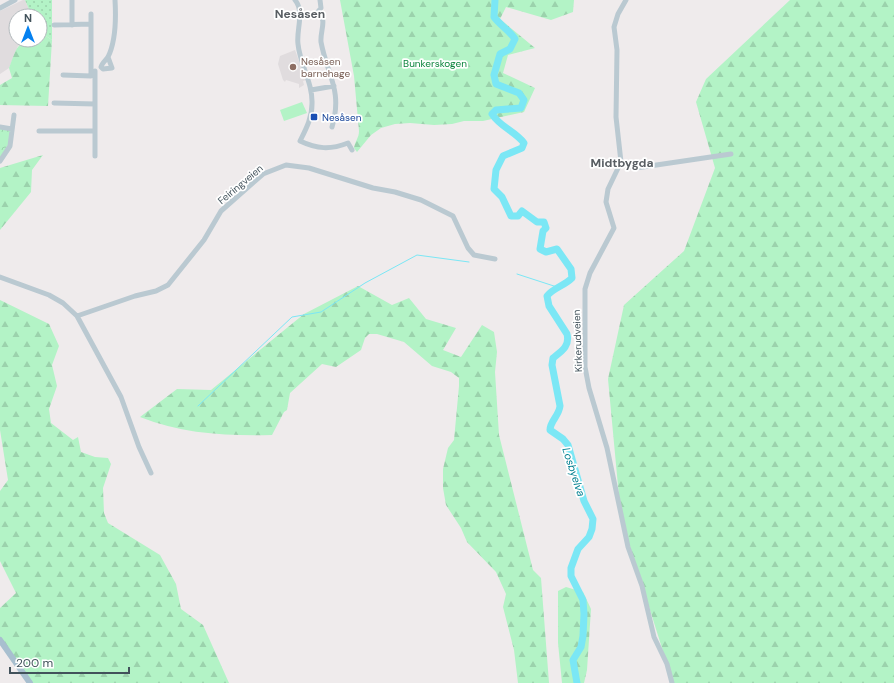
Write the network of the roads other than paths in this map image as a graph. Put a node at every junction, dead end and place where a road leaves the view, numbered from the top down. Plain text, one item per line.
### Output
1 (15, 0) edge
2 (72, 0) edge
3 (115, 0) edge
4 (295, 0) edge
5 (320, 0) edge
6 (626, 0) edge
7 (0, 8) edge
8 (318, 12) junction
9 (91, 14) dead end
10 (300, 15) junction
11 (91, 24) junction
12 (54, 25) dead end
13 (72, 25) junction
14 (108, 57) junction
15 (101, 67) junction
16 (93, 72) junction
17 (63, 75) dead end
18 (334, 86) junction
19 (311, 90) junction
20 (54, 103) dead end
21 (95, 104) junction
22 (14, 115) dead end
23 (0, 127) edge
24 (332, 127) dead end
25 (12, 129) junction
26 (39, 131) dead end
27 (95, 132) junction
28 (352, 150) dead end
29 (731, 154) dead end
30 (95, 156) dead end
31 (0, 161) edge
32 (621, 162) junction
33 (495, 259) dead end
34 (0, 277) edge
35 (77, 316) junction
36 (151, 473) dead end
37 (0, 640) edge
38 (30, 683) edge
39 (672, 683) edge

1 - 7 street
2 - 13 street
3 - 14 street
4 - 10 street
5 - 8 street
6 - 32 street, Kirkerudveien
8 - 10 street
8 - 18 street
9 - 11 street
10 - 19 street
11 - 13 street
11 - 16 street
12 - 13 street
14 - 15 street
14 - 15 street
15 - 16 street
16 - 17 street
16 - 21 street
18 - 19 street
18 - 24 street
19 - 28 street
20 - 21 street
21 - 27 street
22 - 25 street
23 - 25 street
25 - 31 street
26 - 27 street
27 - 30 street
29 - 32 street
32 - 39 street, Kirkerudveien
33 - 35 street, Feiringveien
34 - 35 street
35 - 36 street
37 - 38 main road

